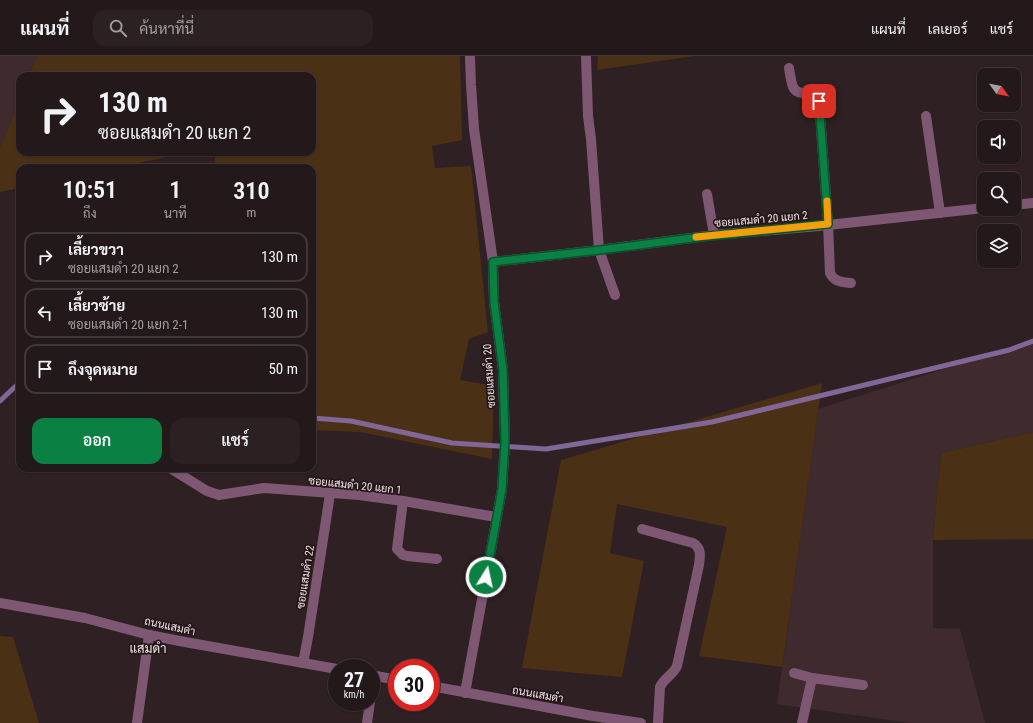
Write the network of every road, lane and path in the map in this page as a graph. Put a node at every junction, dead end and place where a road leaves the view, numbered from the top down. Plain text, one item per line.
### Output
1 (470, 56) edge
2 (586, 56) edge
3 (789, 68) dead end
4 (926, 116) dead end
5 (707, 194) dead end
6 (1033, 203) edge
7 (1021, 204) edge
8 (977, 209) edge
9 (940, 213) junction
10 (828, 224) junction
11 (714, 236) junction
12 (600, 250) junction
13 (493, 262) junction
14 (851, 283) dead end
15 (615, 295) dead end
16 (177, 472) edge
17 (330, 494) junction
18 (403, 501) junction
19 (496, 517) junction
20 (642, 529) dead end
21 (437, 559) dead end
22 (0, 602) edge
23 (149, 635) junction
24 (303, 663) junction
25 (328, 667) edge
26 (794, 673) dead end
27 (812, 678) junction
28 (863, 685) dead end
29 (440, 688) edge
30 (465, 693) junction
31 (369, 711) edge
32 (579, 718) edge
33 (137, 723) edge
34 (367, 723) edge
35 (641, 723) edge
36 (658, 723) edge
37 (802, 723) edge

1 - 13 street, ซอยแสมดำ 20
2 - 12 street
3 - 10 street
4 - 9 street
5 - 11 street
6 - 7 street
8 - 9 street, ซอยแสมดำ 20 แยก 2
9 - 10 street, ซอยแสมดำ 20 แยก 2
10 - 11 street, ซอยแสมดำ 20 แยก 2
10 - 14 street
11 - 12 street, ซอยแสมดำ 20 แยก 2
12 - 13 street, ซอยแสมดำ 20 แยก 2
12 - 15 street
13 - 19 street, ซอยแสมดำ 20
16 - 17 street, ซอยแสมดำ 20 แยก 1
17 - 18 street, ซอยแสมดำ 20 แยก 1
17 - 24 street, ซอยแสมดำ 22
18 - 19 street, ซอยแสมดำ 20 แยก 1
18 - 21 street
19 - 30 street, ซอยแสมดำ 20
20 - 36 street
22 - 23 street, ถนนแสมดำ
23 - 24 street, ถนนแสมดำ
23 - 33 street
24 - 25 street, ถนนแสมดำ
26 - 27 street
27 - 28 street
27 - 37 street
29 - 30 street, ถนนแสมดำ
30 - 32 street, ถนนแสมดำ
31 - 34 street
32 - 35 street, ถนนแสมดำ

